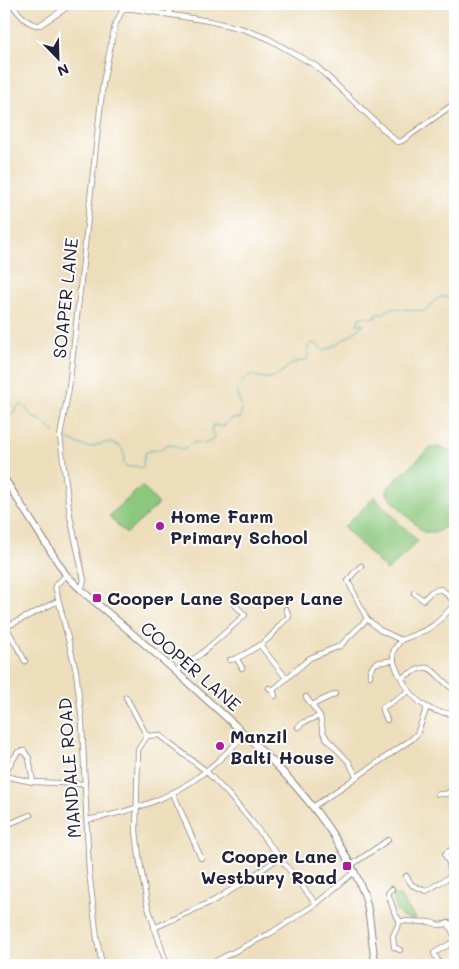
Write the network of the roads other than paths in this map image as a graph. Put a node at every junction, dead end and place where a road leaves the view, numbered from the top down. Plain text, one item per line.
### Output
1 (12, 4) edge
2 (72, 4) edge
3 (115, 4) edge
4 (129, 4) edge
5 (171, 4) edge
6 (123, 9) junction
7 (169, 14) junction
8 (455, 103) edge
9 (4, 478) edge
10 (7, 488) edge
11 (361, 566) dead end
12 (66, 575) junction
13 (81, 590) junction
14 (414, 593) dead end
15 (58, 601) junction
16 (455, 603) edge
17 (236, 606) dead end
18 (286, 609) dead end
19 (367, 619) junction
20 (5, 625) edge
21 (401, 640) junction
22 (260, 645) junction
23 (230, 660) dead end
24 (237, 660) junction
25 (394, 660) junction
26 (25, 661) dead end
27 (242, 668) dead end
28 (175, 671) junction
29 (370, 676) dead end
30 (286, 678) junction
31 (402, 678) junction
32 (455, 689) edge
33 (409, 690) junction
34 (335, 694) dead end
35 (275, 696) dead end
36 (306, 696) dead end
37 (126, 697) dead end
38 (312, 704) junction
39 (427, 707) junction
40 (455, 714) edge
41 (320, 716) junction
42 (387, 720) dead end
43 (298, 727) dead end
44 (246, 734) junction
45 (148, 736) junction
46 (206, 772) junction
47 (4, 775) edge
48 (356, 776) junction
49 (33, 782) junction
50 (85, 784) junction
51 (455, 788) edge
52 (172, 793) junction
53 (438, 794) dead end
54 (313, 807) junction
55 (138, 808) junction
56 (4, 815) edge
57 (30, 815) dead end
58 (87, 820) junction
59 (6, 825) edge
60 (388, 840) dead end
61 (455, 847) edge
62 (280, 857) junction
63 (201, 858) dead end
64 (350, 866) junction
65 (354, 872) junction
66 (406, 876) dead end
67 (453, 877) edge
68 (392, 889) dead end
69 (382, 893) dead end
70 (388, 893) junction
71 (316, 904) junction
72 (400, 921) junction
73 (448, 923) junction
74 (455, 923) edge
75 (154, 928) junction
76 (455, 937) edge
77 (455, 941) edge
78 (400, 950) dead end
79 (102, 965) edge
80 (167, 965) edge
81 (208, 965) edge
82 (376, 965) edge
83 (440, 965) edge

1 - 2 street
3 - 6 street
4 - 6 street
5 - 7 street
6 - 7 street
6 - 13 street, SOAPER LANE
7 - 8 street
9 - 10 main road, COOPER LANE
10 - 12 main road, COOPER LANE
11 - 19 street
12 - 13 main road, COOPER LANE
12 - 15 street, MANDALE ROAD
13 - 28 main road, COOPER LANE
14 - 16 street
15 - 20 street
15 - 50 street, MANDALE ROAD
16 - 21 street
17 - 28 street
18 - 22 street
19 - 21 street
19 - 30 street
20 - 26 street
21 - 25 street
22 - 24 street
22 - 30 street
23 - 24 street
24 - 27 street
25 - 29 street
25 - 31 street
28 - 44 main road, COOPER LANE
30 - 35 street
31 - 32 street
31 - 33 street
33 - 39 street
33 - 42 street
34 - 38 street
36 - 38 street
37 - 45 street
38 - 41 street
39 - 40 street
39 - 48 street
41 - 43 street
41 - 48 street
44 - 46 street
44 - 54 main road, COOPER LANE
45 - 46 street
45 - 55 street
46 - 52 street
46 - 62 street
47 - 49 street
47 - 49 street
48 - 54 street
49 - 50 street
50 - 58 street, MANDALE ROAD
51 - 53 street
52 - 55 street
52 - 63 street
54 - 64 main road, COOPER LANE
55 - 58 street
55 - 75 street
56 - 59 street
57 - 59 street
58 - 79 street, MANDALE ROAD
60 - 64 street
61 - 67 street
62 - 71 street
62 - 75 street
64 - 65 main road, COOPER LANE
65 - 71 street
65 - 82 main road, COOPER LANE
66 - 67 street
68 - 70 street
69 - 70 street
70 - 72 street
71 - 81 street
72 - 73 street
72 - 78 street
73 - 74 street
73 - 76 street
75 - 80 street
77 - 83 street

